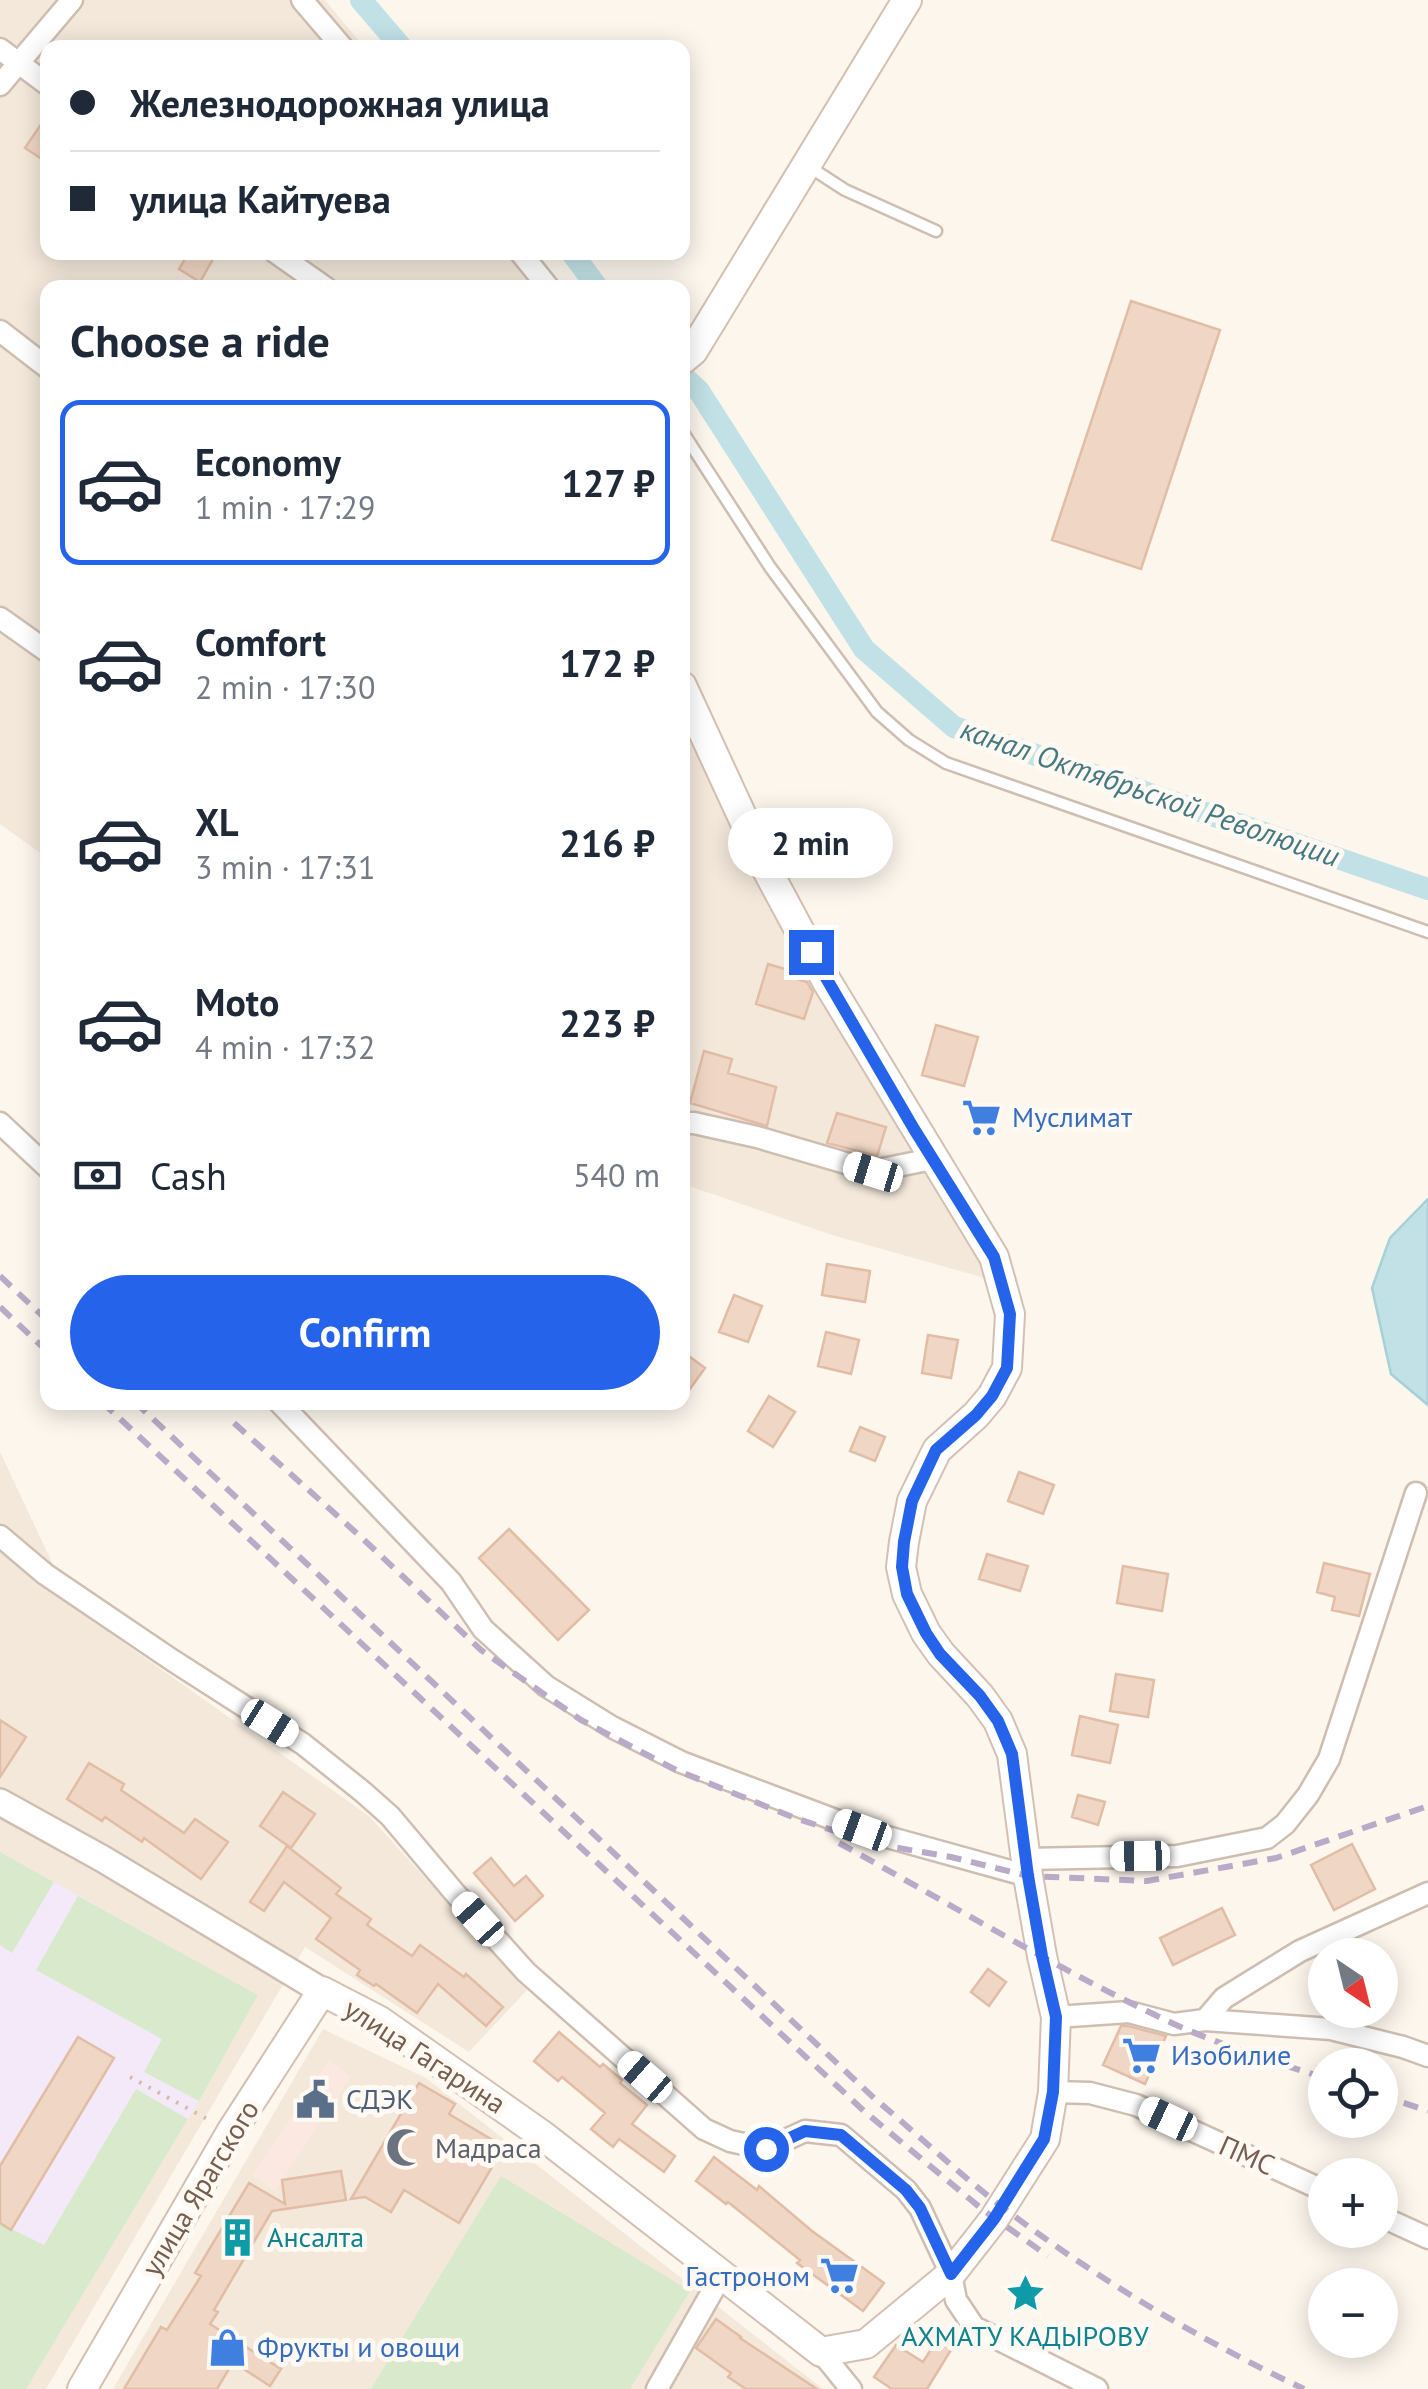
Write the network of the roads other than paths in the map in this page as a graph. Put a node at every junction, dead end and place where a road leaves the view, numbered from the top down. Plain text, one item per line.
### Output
1 (72, 0) edge
2 (302, 0) edge
3 (907, 0) edge
4 (336, 40) edge
5 (0, 49) edge
6 (18, 63) junction
7 (40, 79) edge
8 (0, 85) edge
9 (806, 165) junction
10 (936, 231) dead end
11 (287, 260) edge
12 (526, 260) edge
13 (315, 280) edge
14 (543, 280) edge
15 (0, 331) edge
16 (690, 352) edge
17 (40, 362) edge
18 (690, 443) edge
19 (0, 618) edge
20 (40, 646) edge
21 (690, 703) edge
22 (1428, 932) edge
23 (0, 1123) edge
24 (690, 1123) edge
25 (932, 1158) junction
26 (40, 1160) edge
27 (288, 1410) edge
28 (1416, 1493) dead end
29 (0, 1536) edge
30 (0, 1802) edge
31 (1026, 1867) junction
32 (1428, 1893) edge
33 (322, 1991) junction
34 (1056, 2017) junction
35 (1205, 2020) junction
36 (1428, 2056) edge
37 (1053, 2092) junction
38 (1308, 2183) edge
39 (1398, 2224) edge
40 (1428, 2238) edge
41 (951, 2274) junction
42 (721, 2276) junction
43 (821, 2352) junction
44 (82, 2389) edge
45 (657, 2389) edge
46 (851, 2389) edge
47 (1096, 2389) edge

1 - 6 street
2 - 4 street
3 - 9 main road
5 - 6 street
6 - 7 street
6 - 8 street
9 - 10 lane
9 - 16 main road
11 - 13 street
12 - 14 street
15 - 17 street
18 - 22 lane
19 - 20 street
21 - 25 main road
23 - 26 street
24 - 25 street
25 - 31 main road
27 - 31 street
28 - 31 street
29 - 41 street
30 - 33 street, улица Гагарина
31 - 34 main road
32 - 35 street
33 - 42 main road, улица Гагарина
33 - 44 main road, улица Ярагского
34 - 35 street
34 - 37 main road
35 - 36 street
37 - 38 street, ПМС
37 - 41 main road
39 - 40 street
41 - 43 main road
41 - 47 street
42 - 43 main road, улица Гагарина
42 - 45 street
43 - 46 street

